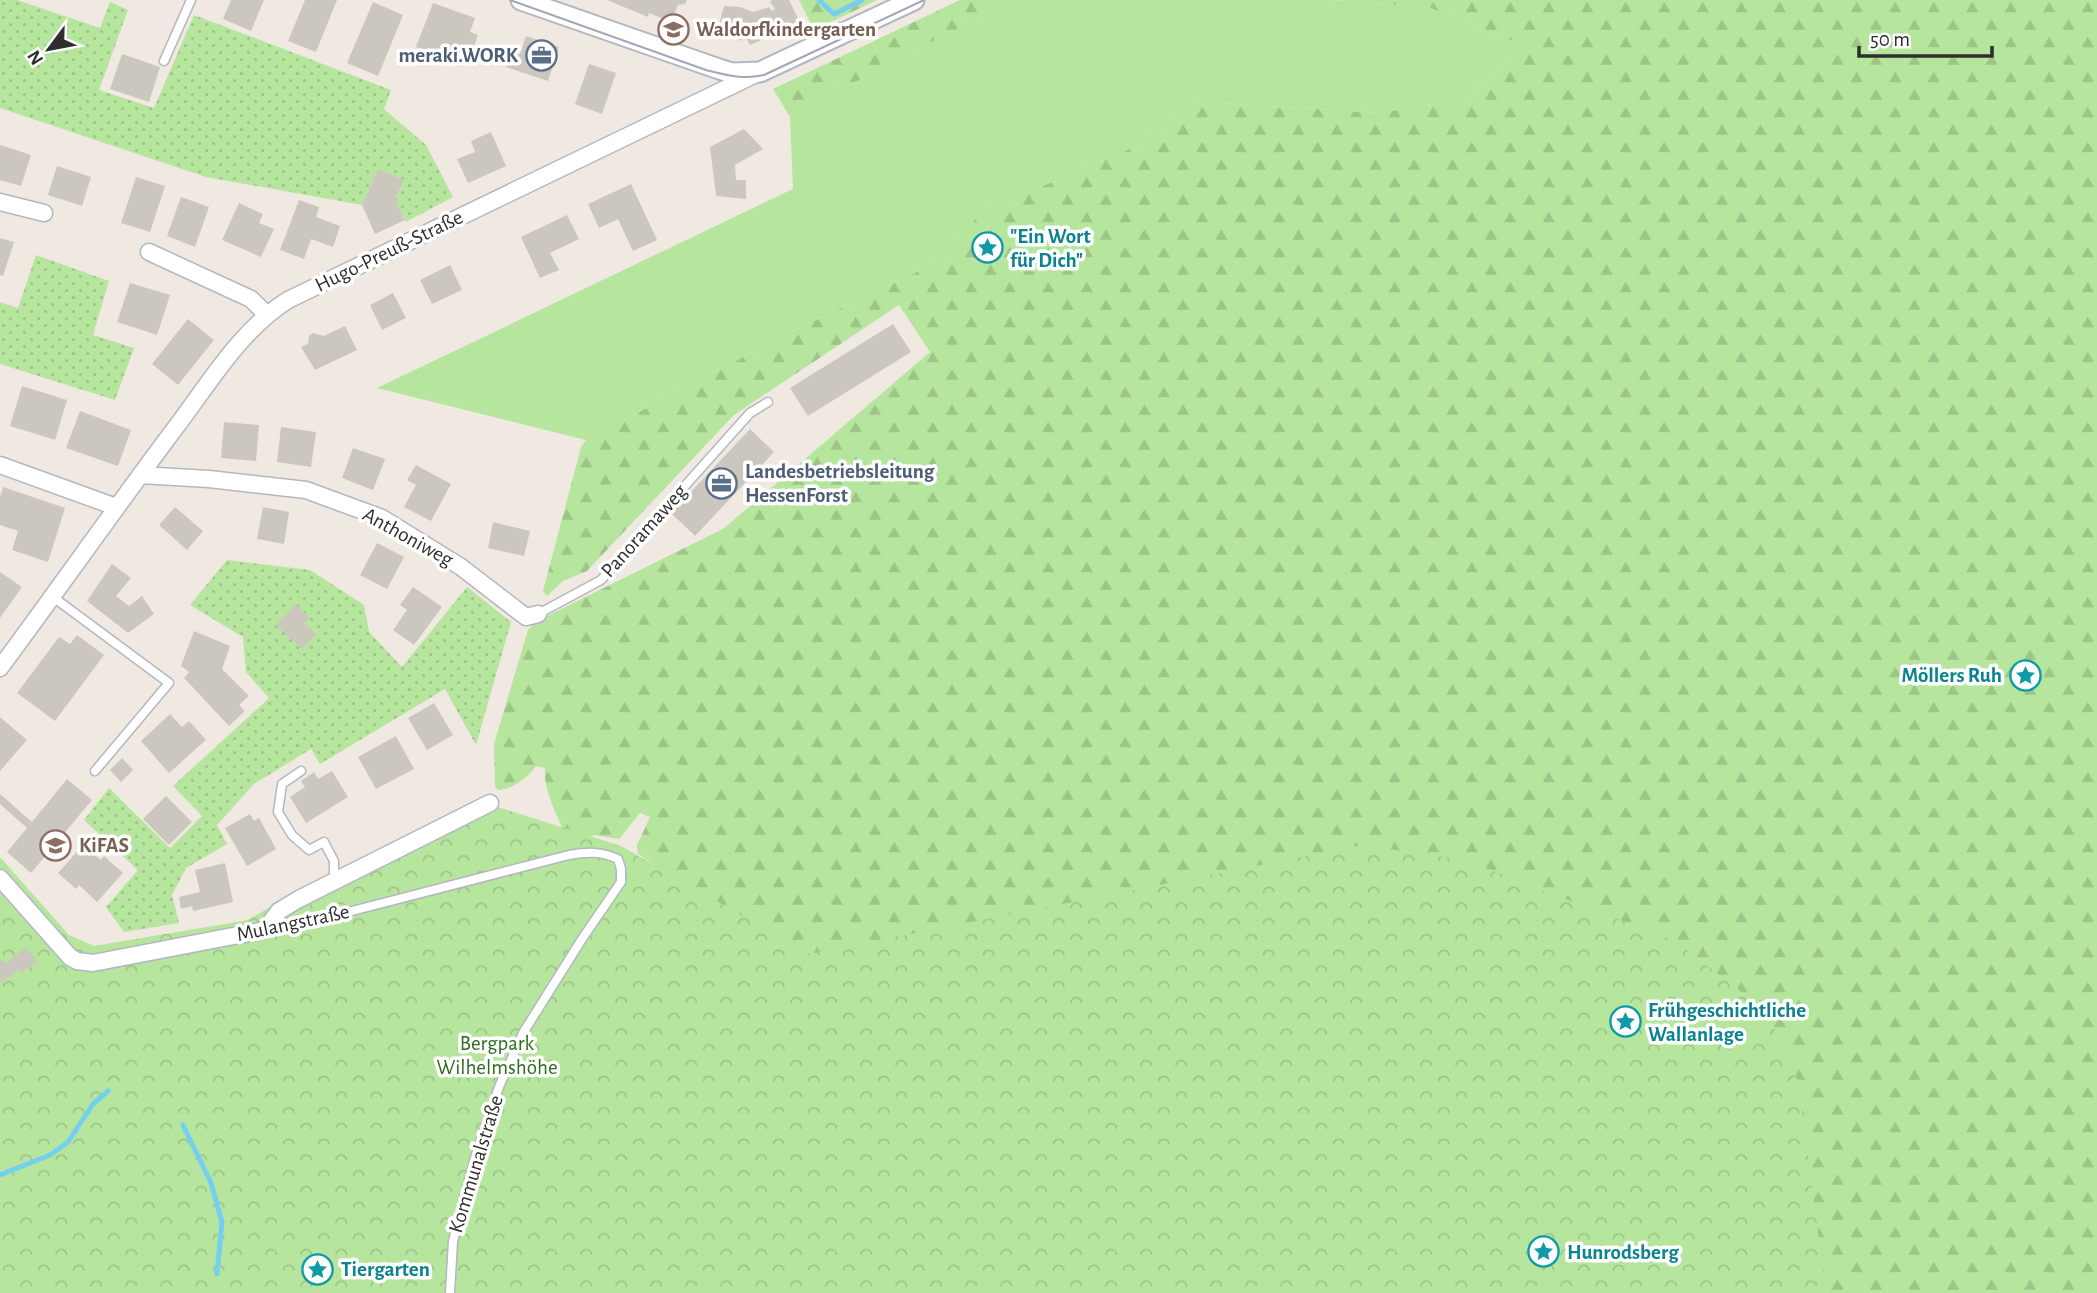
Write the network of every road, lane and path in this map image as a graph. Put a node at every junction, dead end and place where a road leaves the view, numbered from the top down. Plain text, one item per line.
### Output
1 (191, 0) edge
2 (521, 0) edge
3 (914, 0) edge
4 (164, 61) dead end
5 (760, 72) junction
6 (0, 202) edge
7 (44, 214) dead end
8 (149, 252) dead end
9 (266, 314) junction
10 (768, 402) dead end
11 (0, 465) edge
12 (139, 475) junction
13 (116, 507) junction
14 (53, 597) junction
15 (538, 614) joint
16 (0, 668) edge
17 (95, 771) dead end
18 (301, 771) dead end
19 (490, 803) dead end
20 (618, 859) joint
21 (0, 878) edge
22 (334, 881) junction
23 (265, 930) junction
24 (450, 1293) edge

1 - 4 lane
2 - 5 street
3 - 5 street, Hugo-Preuß-Straße
5 - 9 street, Hugo-Preuß-Straße
6 - 7 street
8 - 9 street
9 - 12 street, Hugo-Preuß-Straße
10 - 15 lane, Panoramaweg
11 - 13 street
12 - 13 street, Hugo-Preuß-Straße
12 - 15 street, Anthoniweg
13 - 14 street, Hugo-Preuß-Straße
14 - 16 street, Hugo-Preuß-Straße
14 - 17 lane
18 - 22 lane
19 - 22 street
20 - 23 lane, Mulangstraße
20 - 24 lane, Kommunalstraße
21 - 23 street, Mulangstraße
22 - 23 street

